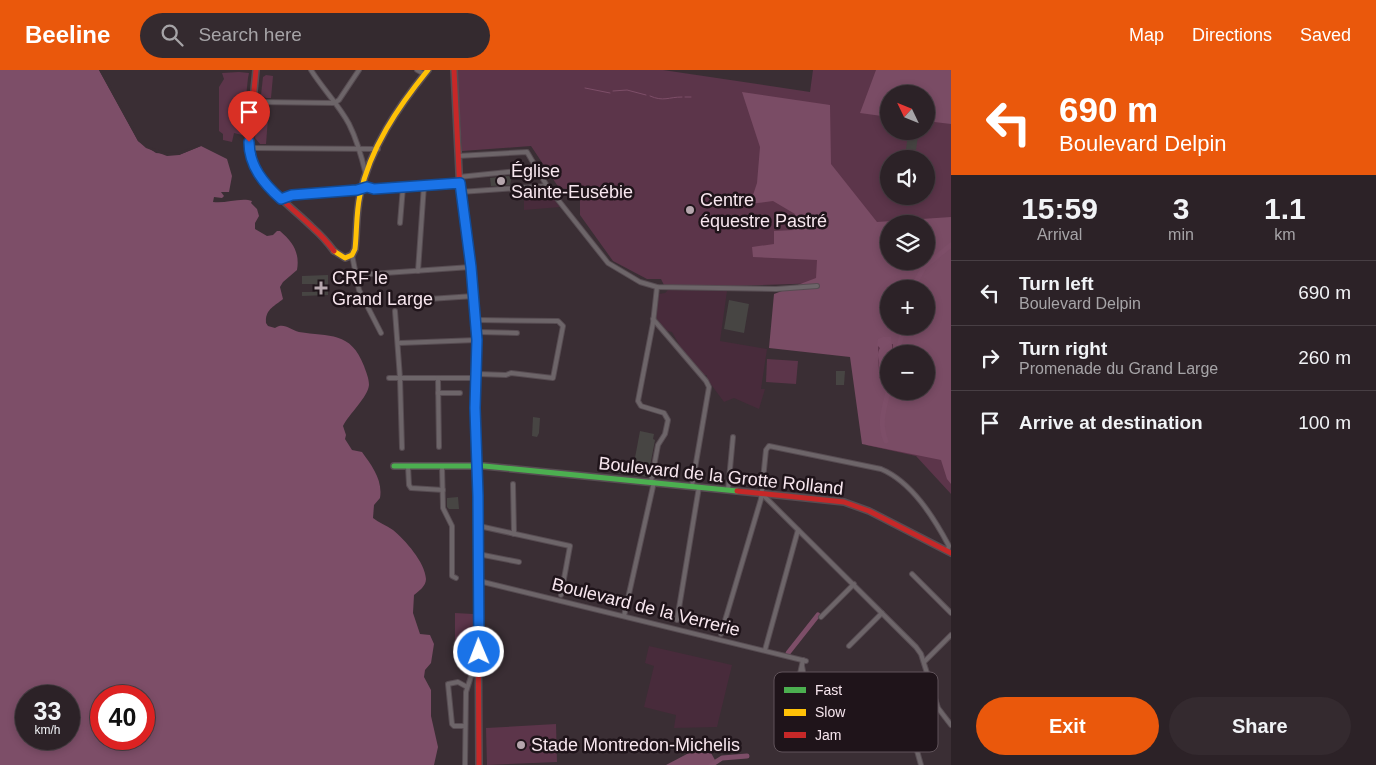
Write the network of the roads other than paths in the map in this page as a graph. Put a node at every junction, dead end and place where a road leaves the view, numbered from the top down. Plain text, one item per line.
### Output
1 (256, 70) edge
2 (310, 70) edge
3 (360, 70) edge
4 (418, 70) edge
5 (432, 70) edge
6 (426, 72) edge
7 (453, 72) edge
8 (252, 102) junction
9 (259, 102) junction
10 (334, 103) junction
11 (252, 116) junction
12 (249, 148) junction
13 (378, 148) junction
14 (359, 149) junction
15 (458, 156) junction
16 (538, 169) junction
17 (366, 176) junction
18 (459, 180) junction
19 (424, 186) junction
20 (548, 186) junction
21 (403, 187) junction
22 (362, 189) junction
23 (460, 192) junction
24 (281, 199) junction
25 (400, 223) dead end
26 (352, 255) junction
27 (471, 267) junction
28 (418, 271) junction
29 (356, 274) junction
30 (816, 286) dead end
31 (657, 288) junction
32 (474, 296) junction
33 (429, 299) dead end
34 (395, 311) dead end
35 (653, 319) junction
36 (476, 320) junction
37 (477, 332) junction
38 (381, 333) dead end
39 (517, 333) dead end
40 (477, 340) junction
41 (400, 343) dead end
42 (477, 376) junction
43 (388, 378) dead end
44 (400, 378) junction
45 (438, 378) junction
46 (438, 393) junction
47 (460, 393) dead end
48 (733, 437) dead end
49 (439, 447) dead end
50 (402, 448) dead end
51 (477, 465) junction
52 (394, 466) dead end
53 (408, 466) junction
54 (442, 466) junction
55 (652, 482) junction
56 (513, 484) dead end
57 (692, 486) junction
58 (699, 487) junction
59 (443, 490) junction
60 (728, 490) junction
61 (762, 494) junction
62 (479, 526) junction
63 (798, 530) junction
64 (514, 534) junction
65 (949, 552) edge
66 (478, 554) junction
67 (519, 562) dead end
68 (912, 574) dead end
69 (456, 578) dead end
70 (479, 581) junction
71 (854, 584) junction
72 (561, 595) dead end
73 (882, 612) junction
74 (951, 613) edge
75 (624, 616) junction
76 (821, 617) dead end
77 (677, 620) dead end
78 (721, 634) dead end
79 (951, 635) edge
80 (849, 646) dead end
81 (766, 650) junction
82 (479, 652) junction
83 (924, 662) junction
84 (801, 672) edge
85 (927, 672) edge
86 (467, 687) junction
87 (938, 708) edge
88 (951, 725) edge
89 (466, 726) junction
90 (916, 752) edge
91 (465, 765) edge
92 (479, 765) edge
93 (921, 765) edge

1 - 8 street
2 - 10 street
3 - 10 street
4 - 6 street
5 - 6 street
6 - 13 street
7 - 15 street
8 - 9 street
8 - 11 street
9 - 10 street
9 - 11 street
10 - 14 street
11 - 12 street
12 - 14 street
12 - 24 street
13 - 14 street
13 - 17 street
14 - 17 street
15 - 16 street
15 - 18 street
16 - 18 street
16 - 20 street
17 - 22 street
18 - 19 street
18 - 23 street
19 - 21 street
19 - 28 street
20 - 23 street
20 - 31 street
21 - 22 street
21 - 25 street
22 - 24 street
22 - 26 street
23 - 27 street
24 - 26 street
26 - 29 street
27 - 28 street
27 - 32 street
28 - 29 street
29 - 38 street
30 - 31 street
31 - 35 street
32 - 33 street
32 - 36 street
34 - 44 street
35 - 55 street
35 - 57 street
36 - 37 street
36 - 42 street
37 - 39 street
37 - 40 street
40 - 41 street
40 - 42 street
42 - 45 street
42 - 51 street
43 - 44 street
44 - 45 street
44 - 50 street
45 - 46 street
46 - 47 street
46 - 49 street
48 - 60 street
51 - 54 street, Boulevard de la Grotte Rolland
51 - 55 street, Boulevard de la Grotte Rolland
51 - 62 street
52 - 53 street, Boulevard de la Grotte Rolland
53 - 54 street, Boulevard de la Grotte Rolland
53 - 59 street
54 - 59 street
55 - 57 street, Boulevard de la Grotte Rolland
55 - 75 street
56 - 64 street
57 - 58 street, Boulevard de la Grotte Rolland
58 - 60 street, Boulevard de la Grotte Rolland
58 - 77 street
59 - 69 street
60 - 61 street, Boulevard de la Grotte Rolland
61 - 63 street
61 - 65 street, Boulevard de la Grotte Rolland
61 - 65 street
61 - 78 street
62 - 64 street
62 - 66 street
63 - 71 street
63 - 81 street
64 - 72 street
66 - 67 street
66 - 70 street
68 - 74 street
70 - 75 street, Boulevard de la Verrerie
70 - 82 street
71 - 73 street
71 - 76 street
73 - 80 street
73 - 83 street
75 - 81 street, Boulevard de la Verrerie
79 - 83 street
81 - 84 street, Boulevard de la Verrerie
82 - 86 street
82 - 92 street
83 - 85 street
86 - 89 street
86 - 89 street
87 - 88 street
89 - 91 street
90 - 93 street

